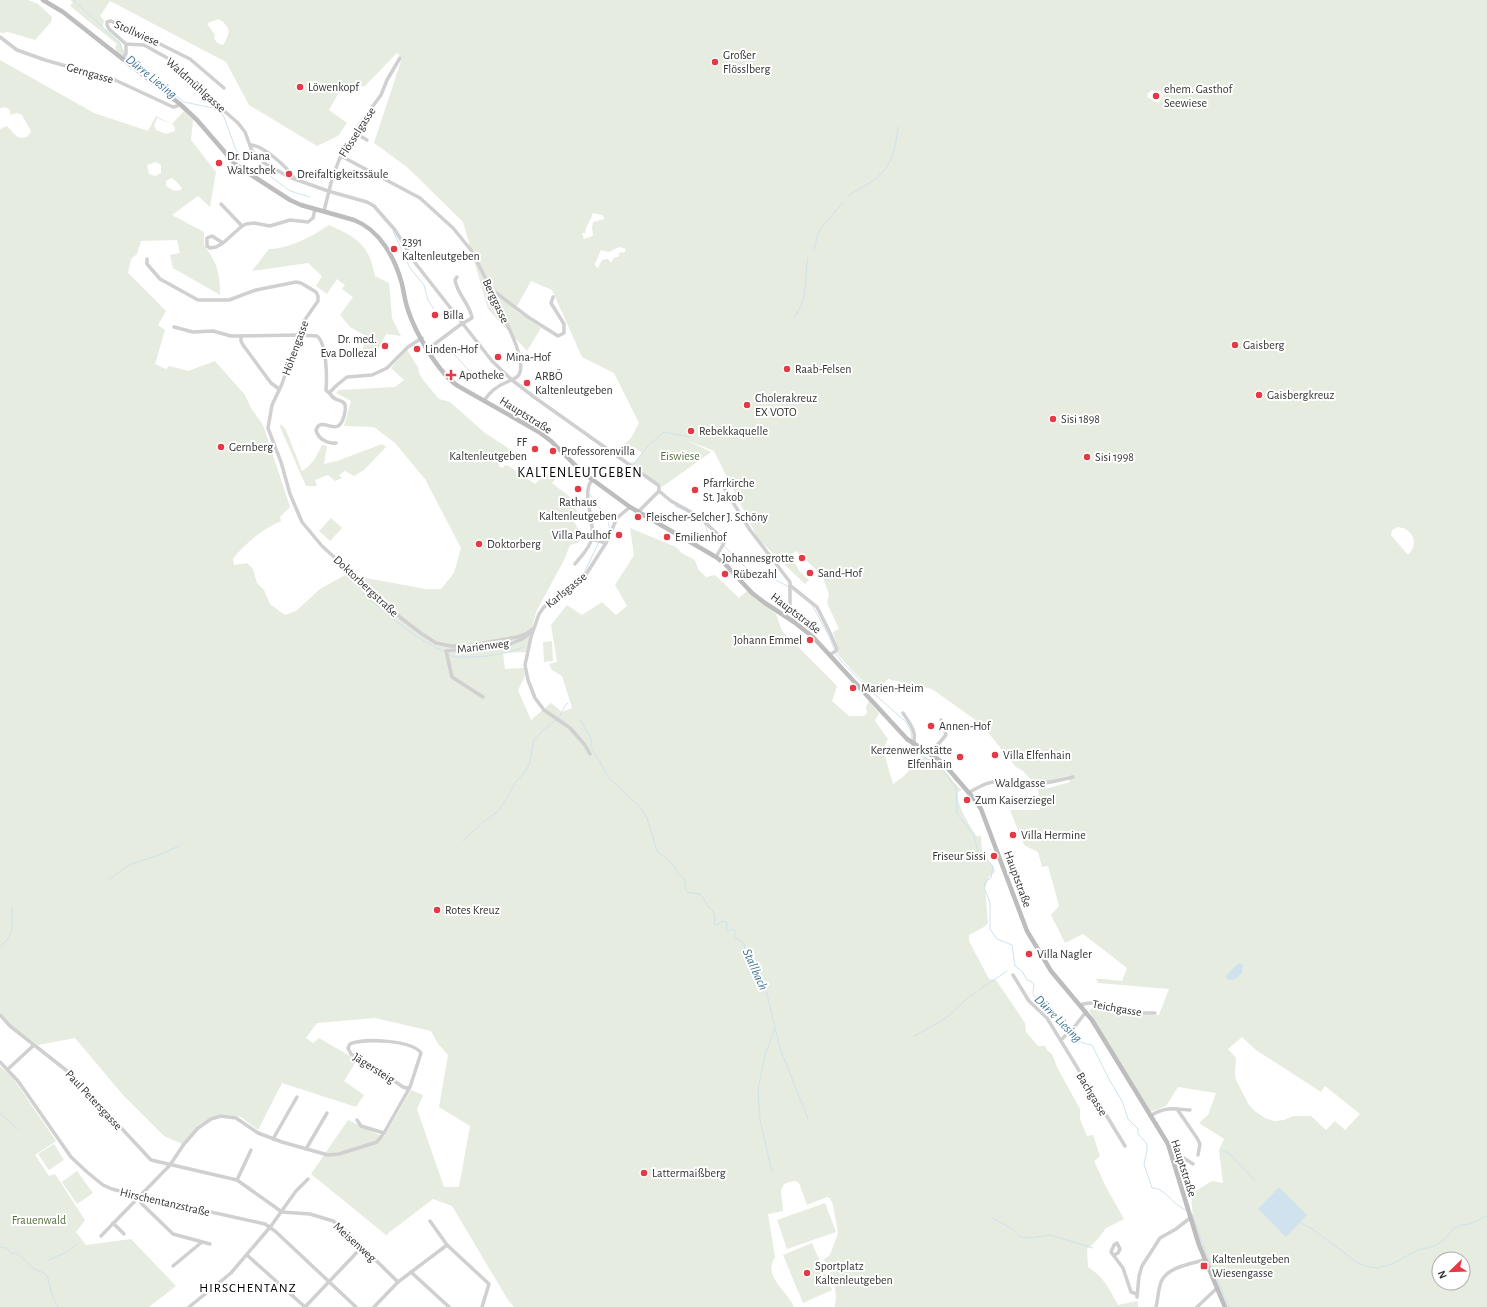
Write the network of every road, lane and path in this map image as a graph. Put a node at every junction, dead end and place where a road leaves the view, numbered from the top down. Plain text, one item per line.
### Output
1 (43, 0) edge
2 (0, 37) edge
3 (126, 44) junction
4 (124, 57) junction
5 (400, 58) dead end
6 (224, 88) dead end
7 (180, 104) junction
8 (355, 133) junction
9 (367, 140) dead end
10 (251, 145) junction
11 (341, 156) junction
12 (295, 179) junction
13 (328, 191) junction
14 (221, 204) dead end
15 (315, 209) junction
16 (324, 211) junction
17 (242, 226) junction
18 (223, 243) junction
19 (147, 259) dead end
20 (457, 277) dead end
21 (491, 290) junction
22 (553, 297) dead end
23 (462, 324) junction
24 (174, 327) dead end
25 (299, 335) junction
26 (241, 336) junction
27 (422, 338) junction
28 (428, 349) junction
29 (512, 380) junction
30 (279, 389) junction
31 (330, 392) junction
32 (484, 401) junction
33 (268, 428) joint
34 (336, 443) dead end
35 (592, 480) junction
36 (721, 483) dead end
37 (659, 491) junction
38 (630, 507) junction
39 (638, 512) junction
40 (592, 539) junction
41 (606, 543) junction
42 (716, 557) junction
43 (575, 564) dead end
44 (791, 586) junction
45 (785, 616) junction
46 (533, 629) junction
47 (833, 653) junction
48 (483, 697) dead end
49 (903, 713) dead end
50 (941, 720) dead end
51 (913, 744) junction
52 (590, 754) dead end
53 (931, 755) junction
54 (1073, 777) dead end
55 (968, 793) junction
56 (1014, 975) dead end
57 (1080, 1005) junction
58 (1086, 1012) junction
59 (1155, 1013) dead end
60 (0, 1015) edge
61 (1061, 1040) junction
62 (34, 1045) junction
63 (0, 1062) edge
64 (8, 1070) junction
65 (410, 1087) junction
66 (297, 1097) dead end
67 (1177, 1109) junction
68 (1190, 1110) dead end
69 (327, 1113) dead end
70 (1150, 1116) junction
71 (357, 1120) dead end
72 (384, 1133) junction
73 (273, 1139) junction
74 (1125, 1146) dead end
75 (306, 1149) junction
76 (251, 1150) dead end
77 (1171, 1154) junction
78 (1198, 1155) dead end
79 (1193, 1164) dead end
80 (170, 1165) junction
81 (308, 1179) dead end
82 (237, 1180) junction
83 (139, 1196) junction
84 (282, 1212) junction
85 (1190, 1218) junction
86 (430, 1221) dead end
87 (113, 1223) junction
88 (270, 1228) junction
89 (124, 1234) dead end
90 (101, 1236) dead end
91 (202, 1242) junction
92 (210, 1244) dead end
93 (447, 1245) junction
94 (362, 1247) junction
95 (247, 1255) junction
96 (1114, 1255) dead end
97 (1204, 1260) junction
98 (173, 1266) dead end
99 (411, 1272) junction
100 (329, 1281) junction
101 (398, 1282) junction
102 (1216, 1289) junction
103 (189, 1307) edge
104 (305, 1307) edge
105 (356, 1307) edge
106 (374, 1307) edge
107 (449, 1307) edge
108 (482, 1307) edge
109 (1156, 1307) edge
110 (1197, 1307) edge
111 (1225, 1307) edge

1 - 4 main road, Hauptstraße
2 - 7 street, Gerngasse
3 - 4 street
3 - 6 street, Stollwiese
3 - 10 street, Waldmühlgasse
4 - 7 main road, Hauptstraße
5 - 8 street, Flösselgasse
7 - 15 main road, Hauptstraße
8 - 9 street
8 - 11 street, Flösselgasse
10 - 12 street
10 - 12 street, Waldmühlgasse
11 - 13 street, Flösselgasse
11 - 21 street, Berggasse
12 - 13 street, Waldmühlgasse
13 - 16 street, Flösselgasse
13 - 23 street, Waldmühlgasse
14 - 17 street
15 - 16 main road, Hauptstraße
15 - 17 street
16 - 27 main road, Hauptstraße
17 - 18 street
18 - 18 street
19 - 25 street, Höhengasse
20 - 23 street
21 - 22 street
21 - 29 street, Berggasse
23 - 28 street
23 - 29 street, Waldmühlgasse
24 - 26 street
25 - 26 street
25 - 30 street, Höhengasse
25 - 31 street
26 - 30 street
27 - 28 main road, Hauptstraße
27 - 31 street
28 - 32 main road, Hauptstraße
29 - 32 street
29 - 37 street, Waldmühlgasse
30 - 33 street, Höhengasse
31 - 34 street
32 - 35 main road, Hauptstraße
33 - 46 street, Doktorbergstraße
35 - 38 main road, Hauptstraße
35 - 40 street
36 - 44 street
37 - 39 street
37 - 42 street, Waldmühlgasse
38 - 39 main road, Hauptstraße
38 - 41 street, Karlsgasse
39 - 42 main road, Hauptstraße
40 - 41 street
40 - 43 street
41 - 46 street, Karlsgasse
42 - 45 main road, Hauptstraße
44 - 45 street
44 - 47 street
45 - 47 main road, Hauptstraße
46 - 48 street, Marienweg
46 - 52 street, Karlsgasse
47 - 51 main road, Hauptstraße
49 - 51 street
50 - 53 street
51 - 53 main road, Hauptstraße
53 - 55 main road, Hauptstraße
54 - 55 street, Waldgasse
55 - 57 main road, Hauptstraße
56 - 61 street, Bachgasse
57 - 58 main road, Hauptstraße
57 - 59 street, Teichgasse
58 - 61 street
58 - 70 main road, Hauptstraße
60 - 62 street, Paul Petersgasse
61 - 74 street, Bachgasse
62 - 64 street
62 - 80 street, Paul Petersgasse
63 - 64 street, Hirschentanzstraße
64 - 83 street, Hirschentanzstraße
65 - 65 street, Jägersteig
65 - 72 street
66 - 73 street
67 - 68 street
67 - 70 street
67 - 78 street
69 - 75 street
70 - 77 main road, Hauptstraße
71 - 72 street
72 - 75 street
73 - 75 street
73 - 80 street
76 - 82 street
77 - 79 street
77 - 85 main road, Hauptstraße
80 - 82 street
80 - 83 street
81 - 84 street
82 - 84 street
83 - 87 street
83 - 88 street, Hirschentanzstraße
83 - 91 street
84 - 88 street
84 - 94 street, Meisenweg
85 - 96 street
85 - 97 main road, Hauptstraße
86 - 93 street
87 - 89 street
87 - 90 street
88 - 95 street
88 - 100 street, Hirschentanzstraße
91 - 92 street
91 - 98 street
93 - 99 street
93 - 108 street
94 - 100 street
94 - 101 street, Meisenweg
95 - 103 street
95 - 104 street
97 - 102 main road, Hauptstraße
97 - 109 street
99 - 101 street
99 - 107 street
100 - 104 street
100 - 105 street, Hirschentanzstraße
101 - 106 street
102 - 110 street
102 - 111 main road, Hauptstraße

